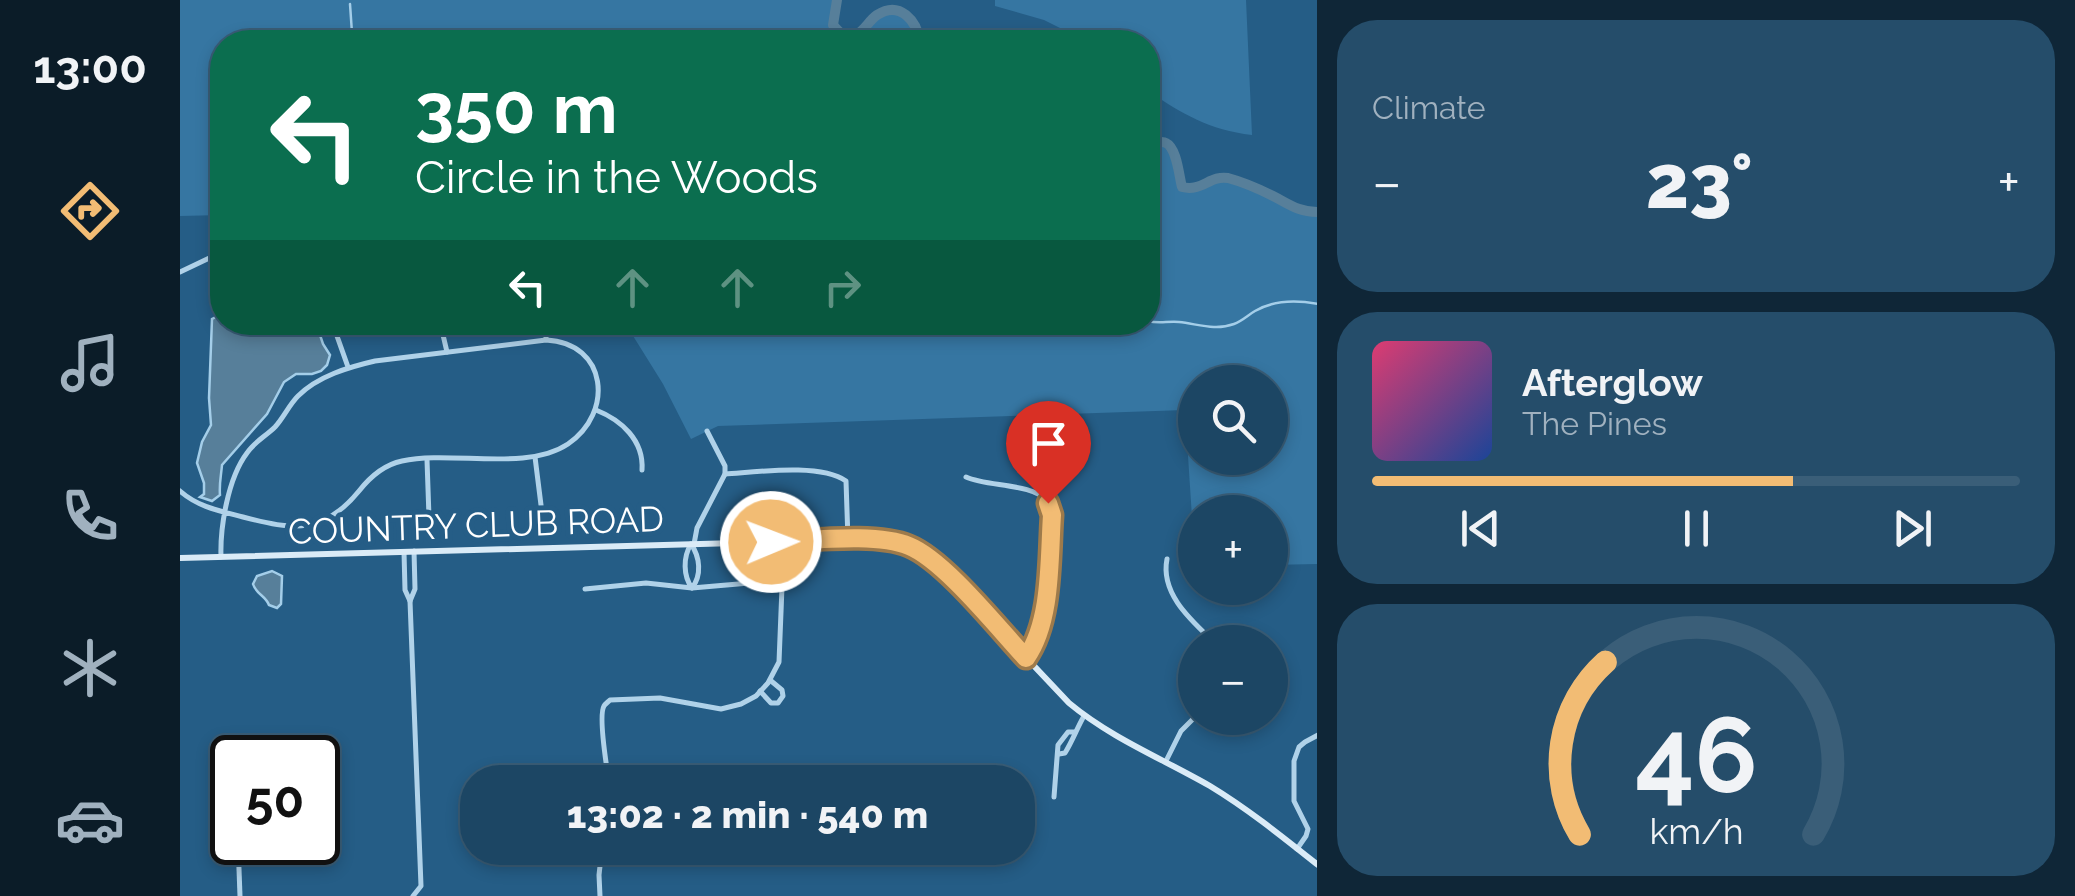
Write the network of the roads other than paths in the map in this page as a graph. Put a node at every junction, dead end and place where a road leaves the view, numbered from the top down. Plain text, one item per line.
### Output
1 (210, 258) edge
2 (180, 272) edge
3 (337, 335) edge
4 (443, 335) edge
5 (546, 335) edge
6 (546, 340) junction
7 (447, 352) junction
8 (348, 368) junction
9 (596, 410) junction
10 (707, 431) dead end
11 (534, 456) junction
12 (428, 459) junction
13 (642, 470) dead end
14 (726, 474) junction
15 (966, 477) dead end
16 (180, 491) edge
17 (225, 512) junction
18 (542, 513) dead end
19 (429, 517) dead end
20 (848, 540) junction
21 (692, 544) junction
22 (404, 552) junction
23 (414, 552) junction
24 (221, 557) junction
25 (180, 558) edge
26 (1167, 560) dead end
27 (692, 588) junction
28 (585, 589) dead end
29 (410, 601) junction
30 (1196, 625) edge
31 (1026, 658) junction
32 (770, 680) junction
33 (760, 691) junction
34 (1084, 716) junction
35 (1180, 735) edge
36 (1317, 736) edge
37 (1166, 761) junction
38 (607, 765) edge
39 (1054, 797) dead end
40 (1297, 849) junction
41 (1317, 864) edge
42 (239, 865) edge
43 (600, 865) edge
44 (240, 896) edge
45 (413, 896) edge
46 (600, 896) edge

1 - 2 street
3 - 8 street
4 - 7 street
5 - 6 street
6 - 7 street
6 - 9 street
7 - 8 street
8 - 17 street
9 - 11 street
9 - 13 street
10 - 14 street
11 - 12 street
11 - 18 street
12 - 17 street
12 - 19 street
14 - 20 street
14 - 21 street
15 - 31 street
16 - 17 street
17 - 24 street
20 - 21 main road, COUNTRY CLUB ROAD
20 - 31 main road, COUNTRY CLUB ROAD
21 - 23 main road, COUNTRY CLUB ROAD
21 - 27 street
21 - 27 street
22 - 23 main road, COUNTRY CLUB ROAD
22 - 24 main road, COUNTRY CLUB ROAD
22 - 29 street
23 - 29 street
24 - 25 main road, COUNTRY CLUB ROAD
26 - 30 street
27 - 28 street
27 - 32 street
29 - 45 street
31 - 34 main road, COUNTRY CLUB ROAD
32 - 33 street
32 - 33 street
33 - 38 street
34 - 37 main road, COUNTRY CLUB ROAD
34 - 39 street
35 - 37 street
36 - 40 street
37 - 40 main road, COUNTRY CLUB ROAD
40 - 41 main road, COUNTRY CLUB ROAD
42 - 44 street
43 - 46 street

